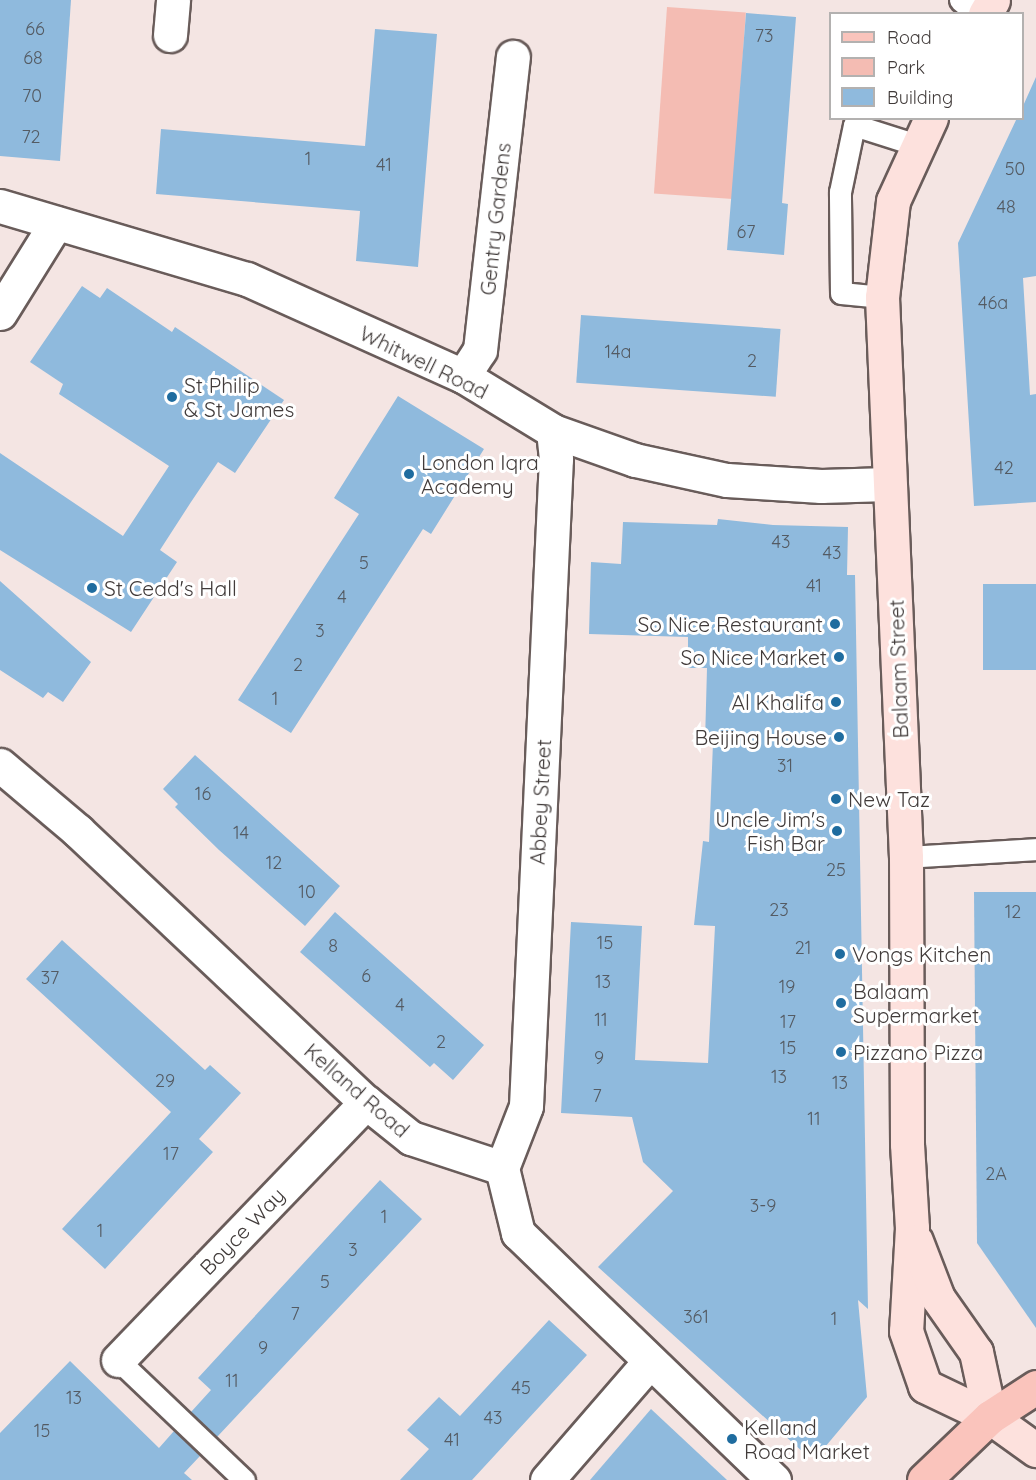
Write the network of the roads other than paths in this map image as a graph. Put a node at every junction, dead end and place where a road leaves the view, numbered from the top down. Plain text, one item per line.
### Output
1 (173, 0) edge
2 (960, 0) edge
3 (975, 12) edge
4 (170, 35) dead end
5 (513, 57) dead end
6 (924, 132) edge
7 (0, 206) edge
8 (56, 223) junction
9 (882, 297) junction
10 (0, 314) edge
11 (463, 376) junction
12 (552, 431) junction
13 (888, 484) junction
14 (0, 765) edge
15 (1036, 849) edge
16 (906, 857) junction
17 (366, 1102) junction
18 (502, 1168) junction
19 (912, 1228) junction
20 (118, 1360) joint
21 (660, 1371) junction
22 (1036, 1386) edge
23 (990, 1417) junction
24 (1036, 1450) edge
25 (243, 1480) edge
26 (547, 1480) edge
27 (774, 1480) edge
28 (924, 1480) edge

1 - 4 street
2 - 3 lane
5 - 11 street, Gentry Gardens
6 - 9 main road, Balaam Street
6 - 9 lane
7 - 8 street, Whitwell Road
8 - 10 street
8 - 11 street, Whitwell Road
9 - 13 main road, Balaam Street
11 - 12 street, Whitwell Road
12 - 13 street, Whitwell Road
12 - 18 street, Abbey Street
13 - 16 main road, Balaam Street
14 - 17 street, Kelland Road
15 - 16 lane
16 - 19 main road, Balaam Street
17 - 18 street, Kelland Road
17 - 20 street, Boyce Way
18 - 21 street
19 - 23 main road, Balaam Street
19 - 23 main road, Balaam Street
20 - 25 lane
21 - 26 street
21 - 27 street
22 - 23 main road
23 - 24 main road
23 - 28 main road

